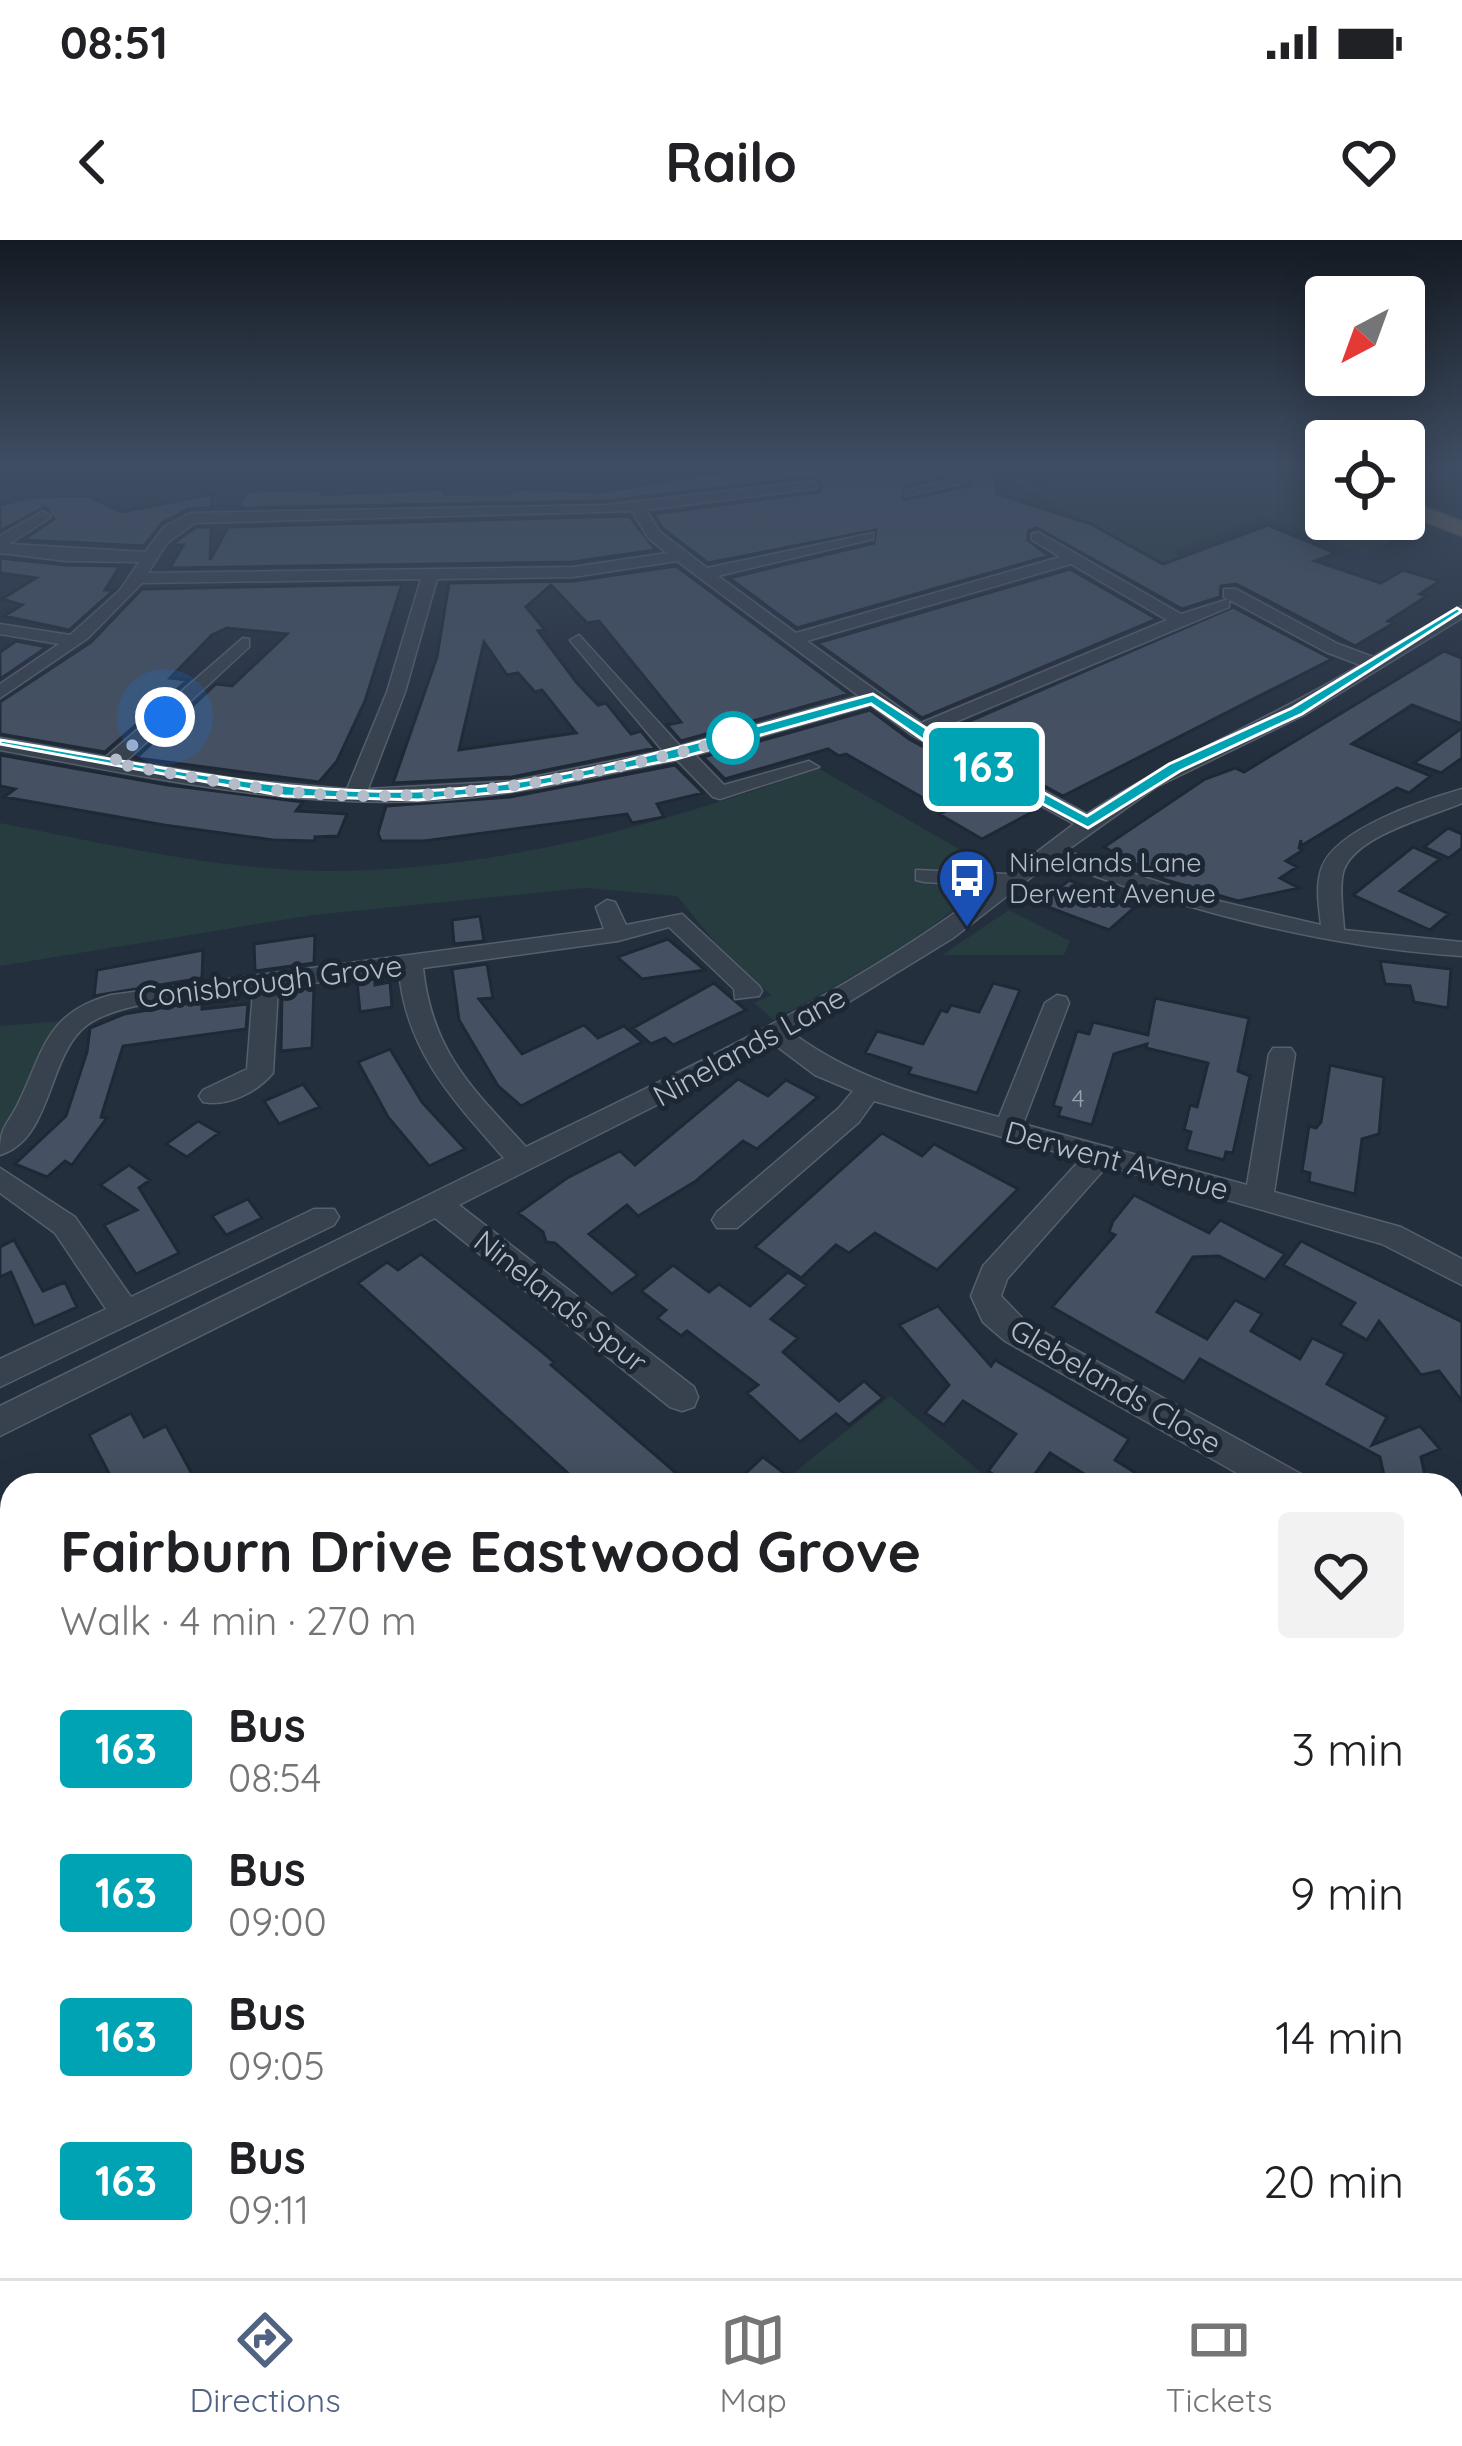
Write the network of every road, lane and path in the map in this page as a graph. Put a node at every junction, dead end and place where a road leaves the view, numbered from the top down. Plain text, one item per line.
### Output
1 (148, 563) edge
2 (632, 563) edge
3 (689, 563) edge
4 (751, 563) edge
5 (1055, 563) edge
6 (1082, 563) edge
7 (704, 574) junction
8 (430, 575) junction
9 (139, 578) junction
10 (1462, 611) edge
11 (1298, 617) dead end
12 (1405, 619) dead end
13 (1180, 621) junction
14 (1437, 627) junction
15 (0, 629) edge
16 (1340, 632) junction
17 (1462, 636) edge
18 (794, 639) junction
19 (74, 640) junction
20 (579, 640) dead end
21 (1320, 641) junction
22 (243, 643) dead end
23 (1374, 664) junction
24 (0, 692) edge
25 (873, 698) junction
26 (919, 731) junction
27 (0, 744) edge
28 (679, 753) junction
29 (112, 763) junction
30 (808, 767) dead end
31 (1462, 795) edge
32 (355, 796) junction
33 (1088, 823) junction
34 (1051, 853) junction
35 (924, 874) dead end
36 (1014, 881) junction
37 (607, 907) dead end
38 (1333, 933) junction
39 (618, 934) junction
40 (1462, 949) edge
41 (410, 963) junction
42 (266, 982) junction
43 (744, 993) dead end
44 (1057, 1004) dead end
45 (777, 1034) junction
46 (1282, 1054) dead end
47 (869, 1089) junction
48 (212, 1096) dead end
49 (1006, 1131) junction
50 (0, 1145) edge
51 (1099, 1157) junction
52 (524, 1163) junction
53 (0, 1178) edge
54 (1259, 1198) junction
55 (440, 1206) junction
56 (324, 1217) dead end
57 (727, 1220) dead end
58 (1462, 1273) edge
59 (127, 1315) junction
60 (0, 1374) edge
61 (682, 1396) dead end
62 (0, 1422) edge
63 (1267, 1473) edge

1 - 9 street
2 - 8 street
3 - 7 street
4 - 7 street
5 - 18 street
6 - 13 street
7 - 18 street
8 - 9 street
8 - 32 street
9 - 19 street
10 - 14 street, Ninelands Lane
11 - 16 street
12 - 16 street
13 - 21 street
13 - 26 street
14 - 17 street
14 - 23 street, Ninelands Lane
15 - 19 street
16 - 21 street
18 - 25 street
19 - 24 street
20 - 28 street
21 - 23 street
22 - 29 street
23 - 33 street, Ninelands Lane
25 - 26 street
25 - 28 street
26 - 33 street
27 - 29 street
28 - 30 street
28 - 32 street
29 - 32 street
31 - 38 street
33 - 34 street, Ninelands Lane
34 - 36 street, Ninelands Lane
34 - 38 street
35 - 36 street
36 - 45 street, Ninelands Lane
37 - 39 street
38 - 40 street
39 - 41 street, Conisbrough Grove
39 - 43 street, Conisbrough Grove
41 - 42 street, Conisbrough Grove
41 - 52 street
42 - 48 street
42 - 50 street, Conisbrough Grove
44 - 49 street
45 - 47 street, Derwent Avenue
45 - 52 street, Ninelands Lane
46 - 54 street
47 - 49 street, Derwent Avenue
47 - 57 street
49 - 51 street, Derwent Avenue
51 - 54 street, Derwent Avenue
51 - 63 street, Glebelands Close
52 - 55 street, Ninelands Lane
53 - 59 street
54 - 58 street, Derwent Avenue
55 - 61 street, Ninelands Spur
55 - 62 street, Ninelands Lane
56 - 59 street
59 - 60 street

